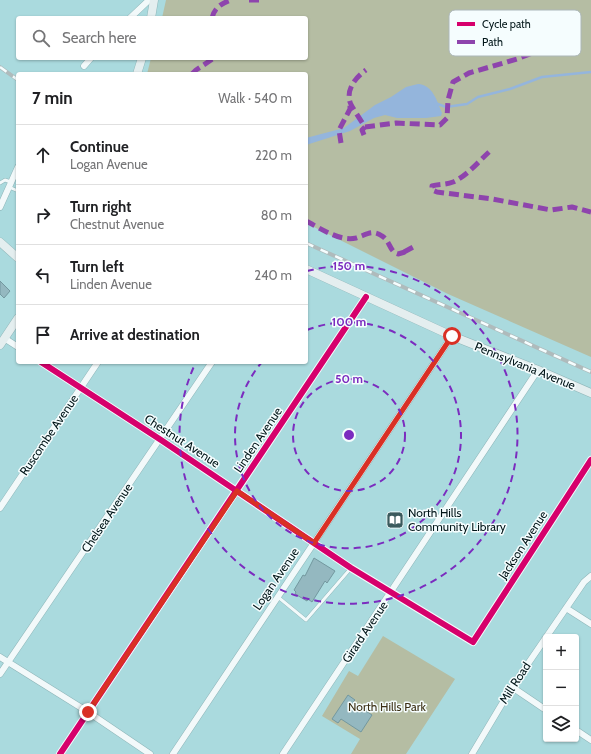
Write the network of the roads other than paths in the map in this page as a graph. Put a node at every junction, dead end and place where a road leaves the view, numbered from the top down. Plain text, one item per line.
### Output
1 (149, 0) edge
2 (154, 0) edge
3 (132, 16) edge
4 (151, 16) edge
5 (88, 60) edge
6 (141, 60) edge
7 (84, 66) dead end
8 (138, 72) edge
9 (16, 172) edge
10 (0, 183) edge
11 (10, 185) junction
12 (16, 190) edge
13 (1, 204) edge
14 (0, 242) edge
15 (16, 256) edge
16 (308, 270) edge
17 (366, 297) junction
18 (16, 321) edge
19 (452, 336) junction
20 (2, 341) edge
21 (16, 346) edge
22 (44, 364) edge
23 (97, 364) edge
24 (211, 364) edge
25 (538, 370) junction
26 (80, 388) junction
27 (591, 393) edge
28 (161, 440) junction
29 (591, 460) edge
30 (237, 491) junction
31 (0, 508) edge
32 (314, 543) junction
33 (351, 568) junction
34 (591, 576) edge
35 (391, 593) junction
36 (278, 597) junction
37 (566, 608) junction
38 (591, 624) edge
39 (473, 642) joint
40 (0, 657) edge
41 (8, 662) junction
42 (0, 674) edge
43 (512, 687) junction
44 (543, 708) edge
45 (88, 712) junction
46 (579, 732) edge
47 (591, 740) edge
48 (60, 754) edge
49 (150, 754) edge
50 (173, 754) edge
51 (283, 754) edge
52 (472, 754) edge

1 - 3 street
2 - 4 main road
5 - 7 street
6 - 8 main road
9 - 11 street
10 - 11 lane
11 - 12 lane
11 - 13 street
14 - 15 main road
16 - 17 main road, Pennsylvania Avenue
17 - 19 main road, Pennsylvania Avenue
17 - 30 street, Linden Avenue
18 - 20 main road
19 - 25 main road, Pennsylvania Avenue
19 - 32 street, Logan Avenue
20 - 21 street
22 - 26 street, Chestnut Avenue
23 - 26 street, Ruscombe Avenue
24 - 28 street, Chelsea Avenue
25 - 27 main road, Pennsylvania Avenue
25 - 35 street, Girard Avenue
26 - 28 street, Chestnut Avenue
26 - 31 street, Ruscombe Avenue
28 - 30 street, Chestnut Avenue
28 - 41 street, Chelsea Avenue
29 - 39 street, Jackson Avenue
30 - 32 street, Chestnut Avenue
30 - 45 street, Linden Avenue
32 - 33 street, Chestnut Avenue
32 - 36 street, Logan Avenue
33 - 35 street, Chestnut Avenue
33 - 36 lane
34 - 37 street, Mill Road
35 - 39 street, Chestnut Avenue
35 - 51 street, Girard Avenue
36 - 50 street, Logan Avenue
37 - 38 street
37 - 43 street, Mill Road
40 - 41 street
41 - 42 street, Chelsea Avenue
41 - 45 street
43 - 44 street
43 - 52 street, Mill Road
45 - 48 street, Linden Avenue
45 - 49 street
46 - 47 street

